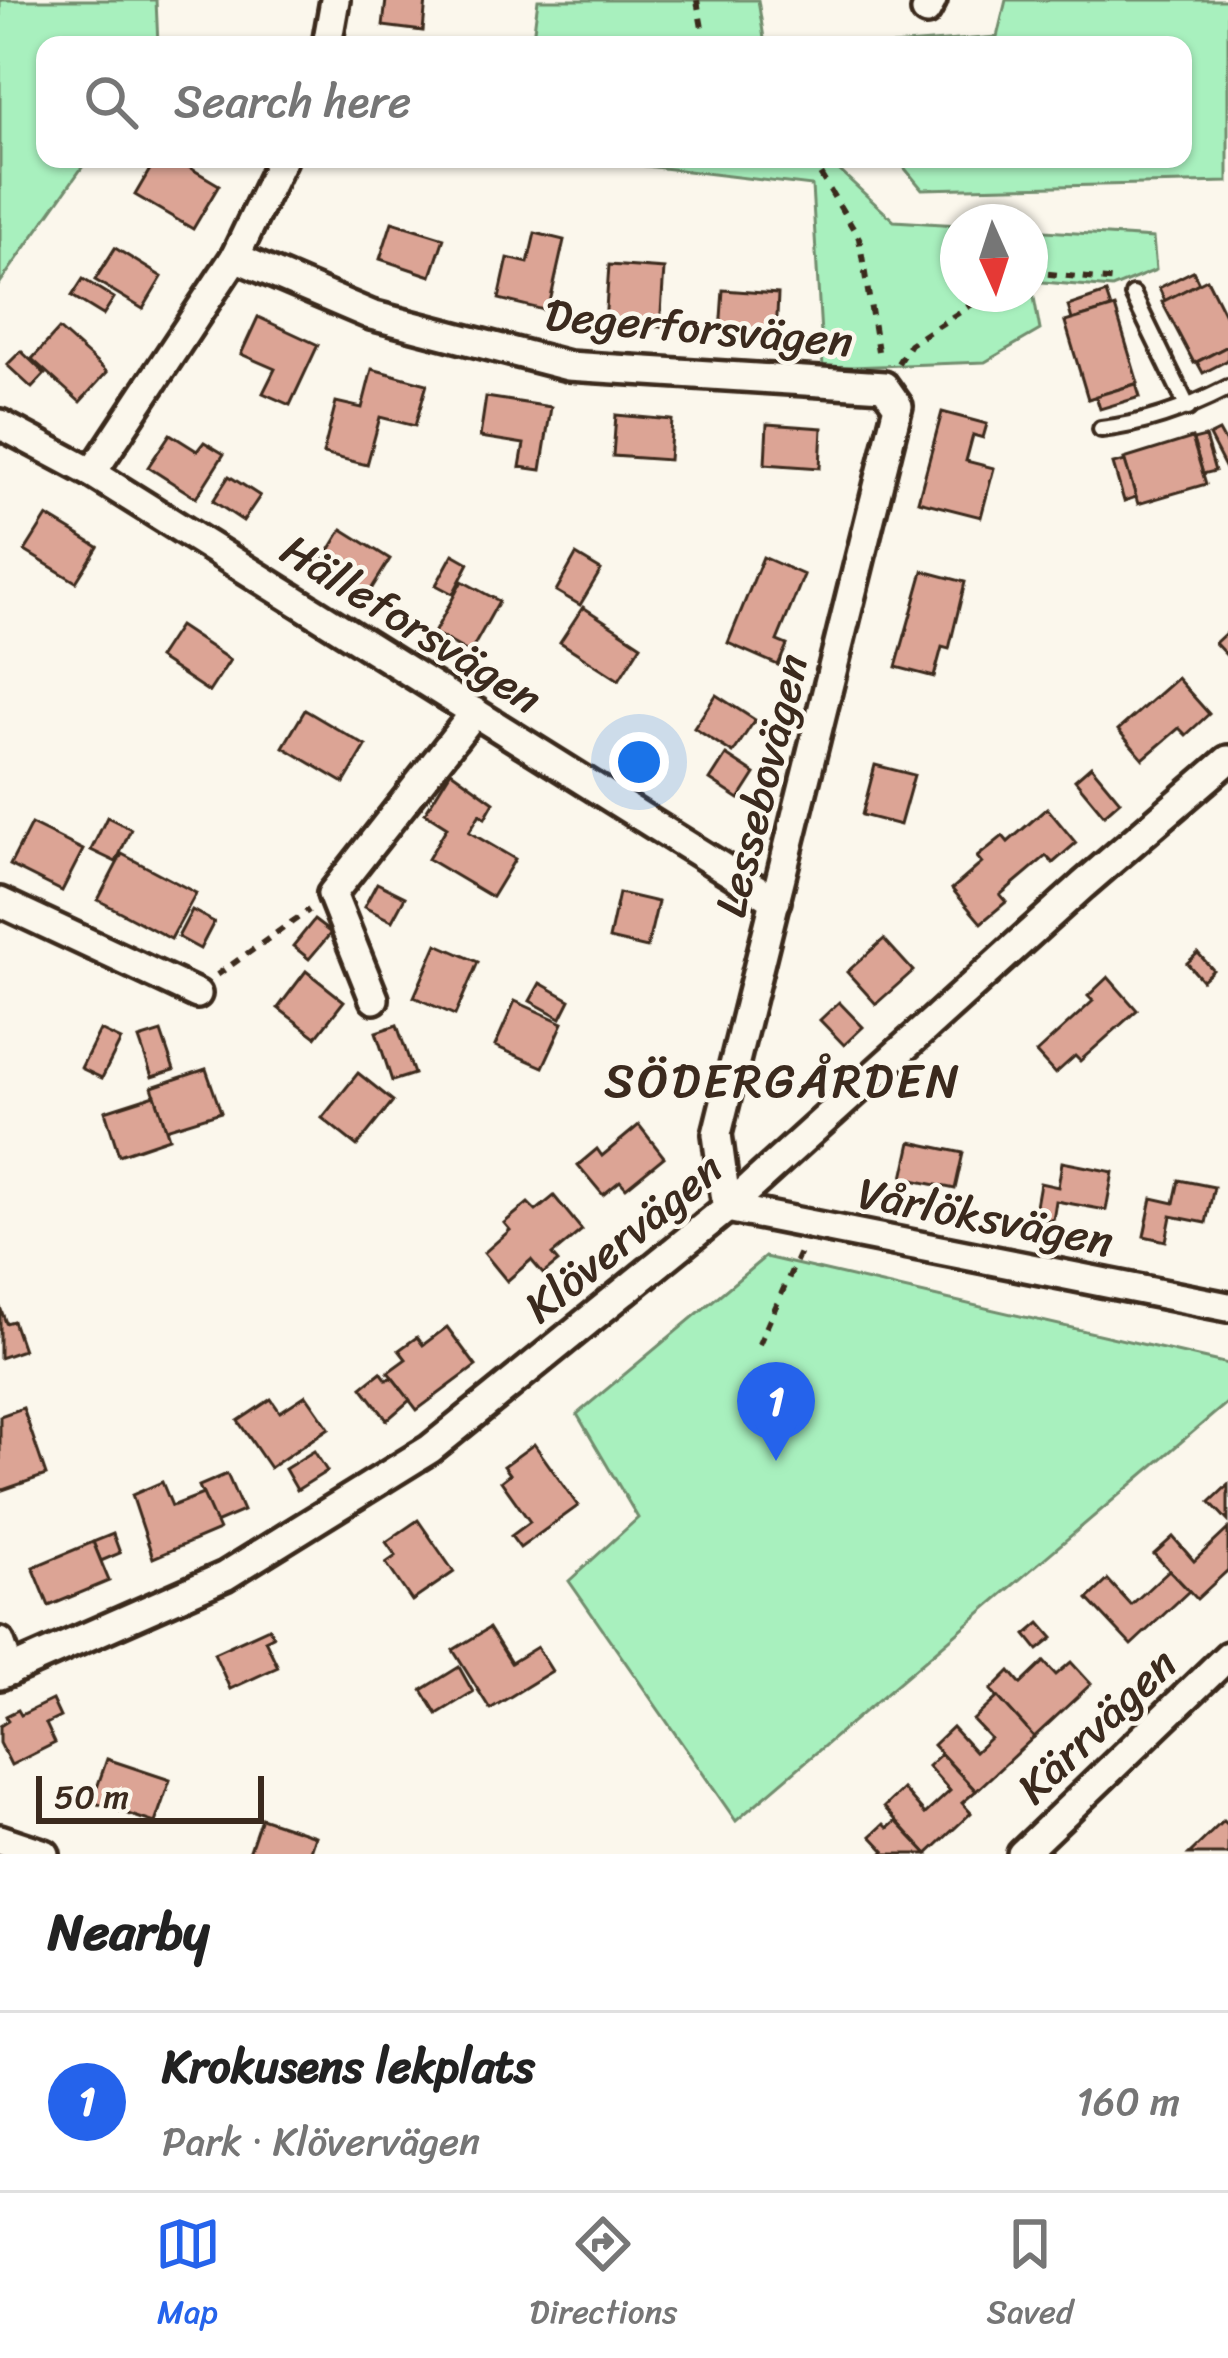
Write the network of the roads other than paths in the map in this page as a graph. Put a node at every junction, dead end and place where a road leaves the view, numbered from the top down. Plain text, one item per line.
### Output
1 (334, 0) edge
2 (328, 36) edge
3 (278, 168) edge
4 (235, 256) junction
5 (1133, 295) road end
6 (884, 386) joint
7 (1228, 388) edge
8 (1188, 408) junction
9 (0, 424) edge
10 (1101, 429) dead end
11 (92, 473) junction
12 (476, 712) junction
13 (1228, 760) edge
14 (776, 901) junction
15 (0, 902) edge
16 (195, 993) road end
17 (374, 999) dead end
18 (727, 1208) junction
19 (1228, 1307) edge
20 (0, 1642) edge
21 (1228, 1656) edge
22 (5, 1673) edge
23 (0, 1839) edge
24 (45, 1854) edge
25 (1022, 1854) edge

1 - 2 street
3 - 4 street
4 - 6 street, Degerforsvägen
4 - 11 street
5 - 8 lane
6 - 14 street, Lessebovägen
7 - 8 lane
8 - 10 lane
9 - 11 street, Hälleforsvägen
11 - 12 street, Hälleforsvägen
12 - 14 street, Hälleforsvägen
12 - 17 street
13 - 18 street, Klövervägen
14 - 18 street, Lessebovägen
15 - 16 street
18 - 19 street, Vårlöksvägen
18 - 22 street, Klövervägen
20 - 22 street
21 - 25 street, Kärrvägen
23 - 24 street

